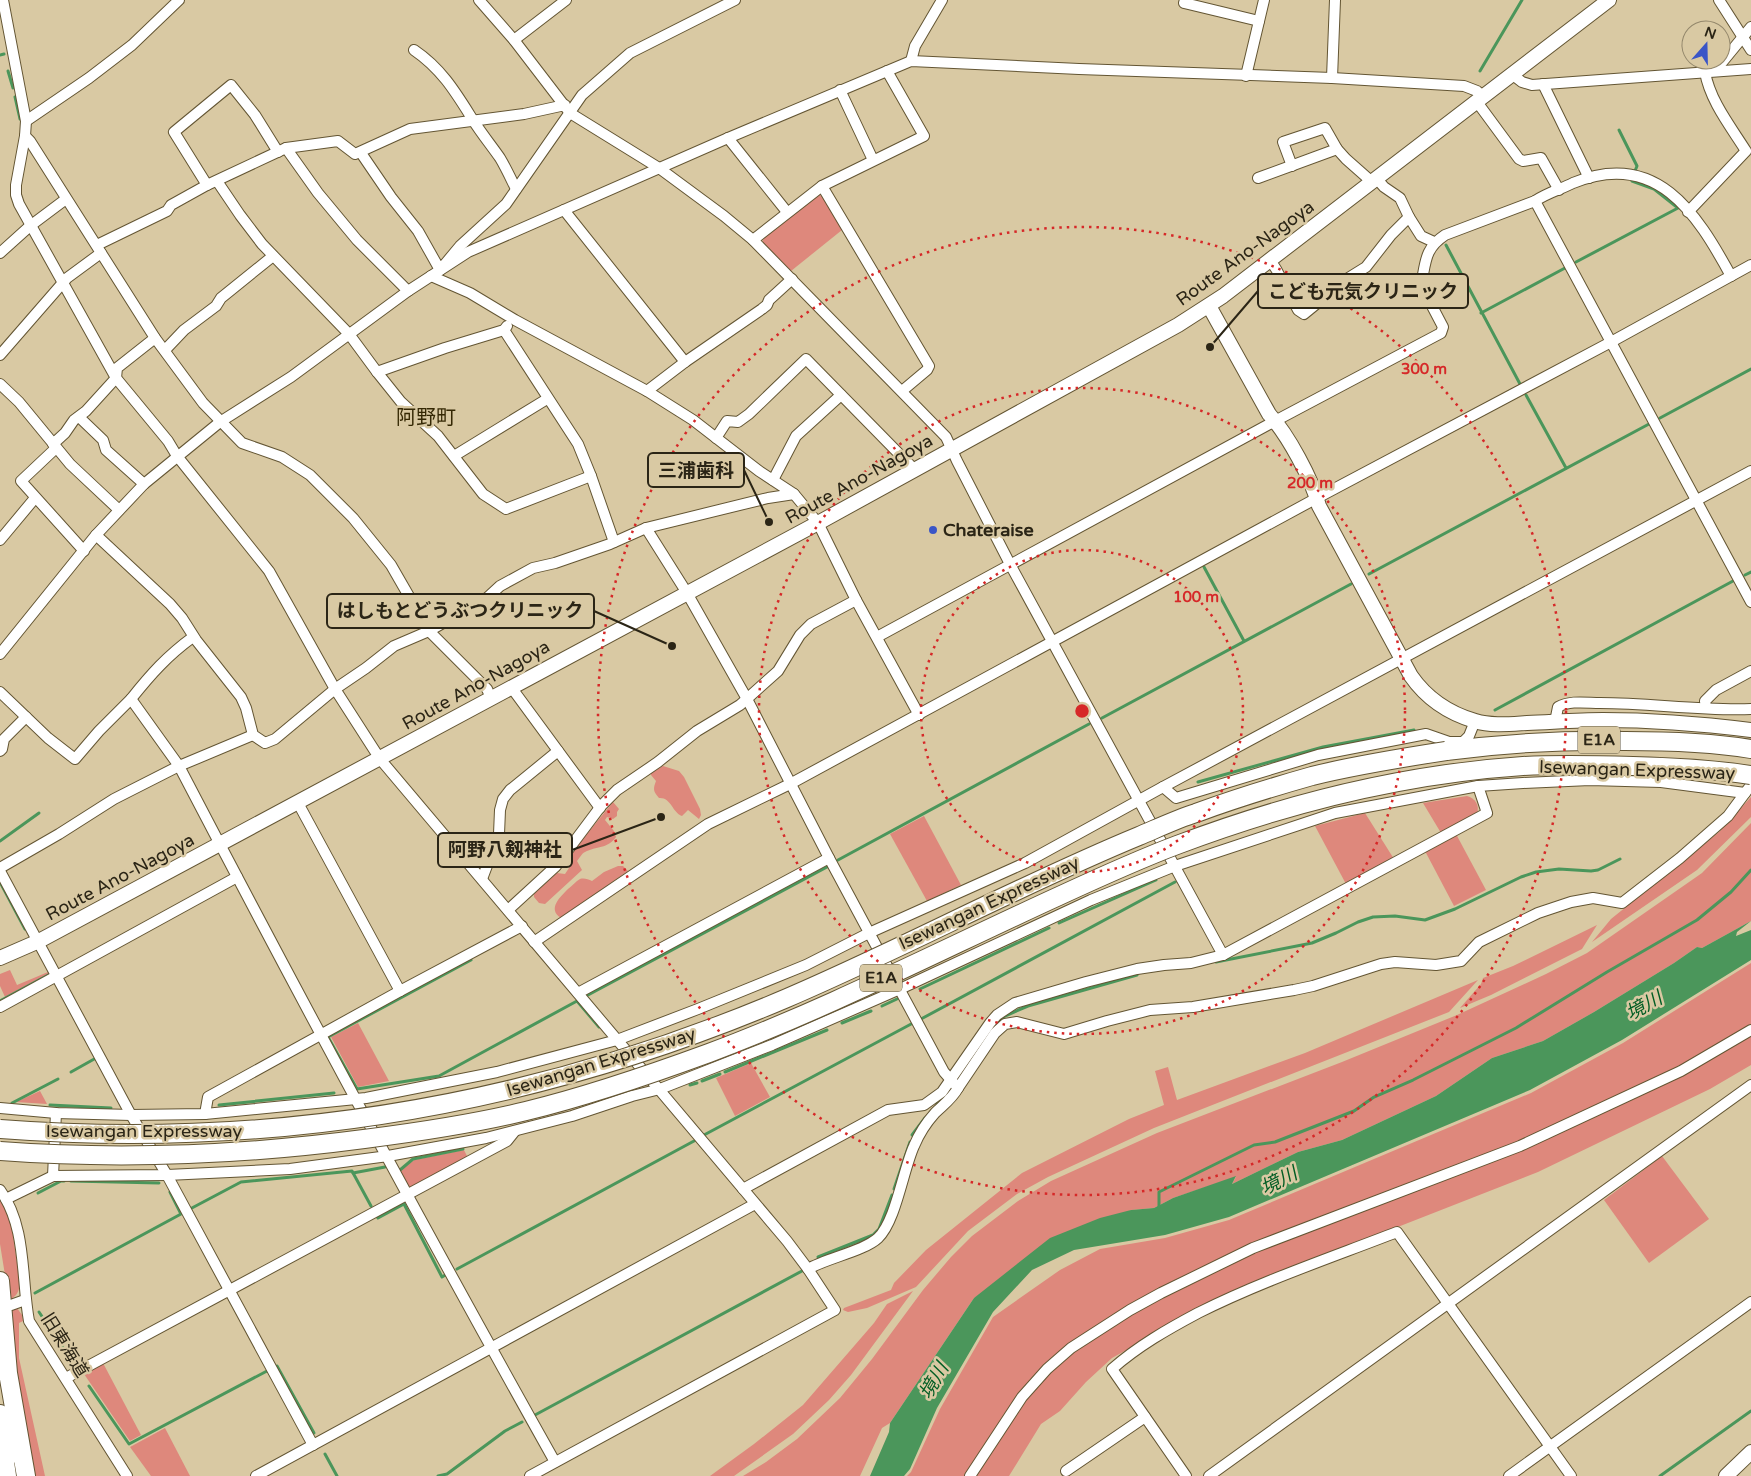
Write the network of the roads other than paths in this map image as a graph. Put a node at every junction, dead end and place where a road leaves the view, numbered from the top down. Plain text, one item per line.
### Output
1 (3, 0) edge
2 (179, 0) edge
3 (479, 0) edge
4 (566, 0) edge
5 (735, 0) edge
6 (942, 0) edge
7 (1185, 0) edge
8 (1264, 0) edge
9 (1335, 0) edge
10 (1719, 0) edge
11 (1603, 2) edge
12 (1259, 22) junction
13 (1751, 27) edge
14 (1742, 36) junction
15 (514, 40) junction
16 (414, 50) dead end
17 (1751, 50) edge
18 (911, 61) junction
19 (1751, 69) edge
20 (887, 71) junction
21 (1717, 71) junction
22 (1706, 72) junction
23 (1513, 75) junction
24 (1246, 76) junction
25 (1332, 78) junction
26 (1543, 84) junction
27 (840, 90) junction
28 (1481, 100) junction
29 (568, 109) junction
30 (473, 120) junction
31 (26, 121) junction
32 (25, 136) junction
33 (728, 138) junction
34 (1337, 149) junction
35 (282, 150) junction
36 (361, 153) junction
37 (874, 160) junction
38 (1292, 166) junction
39 (659, 168) junction
40 (1258, 178) dead end
41 (1590, 178) junction
42 (1374, 181) junction
43 (212, 183) junction
44 (822, 186) junction
45 (516, 189) junction
46 (1559, 190) junction
47 (66, 199) junction
48 (1535, 201) junction
49 (564, 210) junction
50 (787, 212) junction
51 (1688, 212) junction
52 (1409, 217) junction
53 (30, 226) junction
54 (752, 240) junction
55 (1434, 242) junction
56 (99, 249) junction
57 (0, 253) edge
58 (273, 256) junction
59 (1270, 260) junction
60 (1751, 265) edge
61 (436, 273) junction
62 (1731, 276) junction
63 (792, 279) junction
64 (62, 283) junction
65 (408, 291) junction
66 (1209, 306) junction
67 (514, 319) junction
68 (504, 330) junction
69 (349, 334) junction
70 (156, 338) junction
71 (1611, 342) junction
72 (165, 350) junction
73 (0, 355) edge
74 (685, 362) junction
75 (377, 372) junction
76 (116, 378) junction
77 (0, 384) edge
78 (647, 391) junction
79 (902, 391) junction
80 (841, 395) junction
81 (547, 398) junction
82 (79, 417) junction
83 (1275, 421) junction
84 (220, 422) junction
85 (716, 438) junction
86 (55, 446) junction
87 (952, 449) junction
88 (177, 456) junction
89 (454, 456) junction
90 (912, 471) junction
91 (1751, 471) edge
92 (592, 476) junction
93 (773, 480) junction
94 (144, 484) junction
95 (794, 494) junction
96 (35, 498) junction
97 (1317, 498) junction
98 (1697, 501) junction
99 (119, 510) junction
100 (818, 523) junction
101 (646, 528) junction
102 (96, 535) junction
103 (0, 540) edge
104 (614, 542) junction
105 (84, 551) junction
106 (1011, 566) junction
107 (687, 593) junction
108 (856, 600) junction
109 (1751, 602) edge
110 (429, 631) junction
111 (194, 637) junction
112 (877, 637) junction
113 (1052, 643) junction
114 (0, 654) edge
115 (1401, 659) junction
116 (1751, 671) edge
117 (511, 686) junction
118 (334, 689) junction
119 (0, 692) edge
120 (491, 698) junction
121 (131, 699) junction
122 (747, 699) junction
123 (1706, 708) junction
124 (1751, 709) edge
125 (919, 715) junction
126 (26, 717) junction
127 (1475, 721) junction
128 (1555, 722) junction
129 (1751, 730) edge
130 (252, 735) junction
131 (1751, 749) edge
132 (0, 751) edge
133 (558, 751) junction
134 (380, 759) junction
135 (179, 766) junction
136 (1751, 775) edge
137 (790, 784) junction
138 (1478, 786) junction
139 (1163, 787) junction
140 (1748, 789) edge
141 (1139, 801) junction
142 (298, 803) junction
143 (600, 808) junction
144 (220, 845) junction
145 (829, 858) junction
146 (1175, 866) junction
147 (0, 870) edge
148 (237, 877) junction
149 (482, 879) junction
150 (508, 910) junction
151 (522, 926) junction
152 (869, 933) junction
153 (39, 941) junction
154 (534, 942) junction
155 (1223, 955) junction
156 (0, 958) edge
157 (57, 976) junction
158 (900, 989) junction
159 (400, 991) junction
160 (578, 993) junction
161 (0, 1007) edge
162 (1751, 1030) edge
163 (322, 1035) junction
164 (617, 1040) junction
165 (954, 1085) junction
166 (1751, 1085) edge
167 (660, 1089) junction
168 (355, 1099) junction
169 (0, 1108) edge
170 (56, 1113) junction
171 (205, 1114) junction
172 (131, 1115) junction
173 (0, 1130) edge
174 (516, 1131) junction
175 (0, 1151) edge
176 (388, 1156) junction
177 (168, 1175) junction
178 (53, 1176) junction
179 (743, 1189) junction
180 (0, 1190) edge
181 (408, 1194) junction
182 (6, 1199) junction
183 (755, 1204) junction
184 (808, 1268) junction
185 (0, 1281) edge
186 (228, 1290) junction
187 (25, 1300) junction
188 (1751, 1302) edge
189 (1448, 1304) junction
190 (11, 1305) dead end
191 (492, 1349) junction
192 (66, 1378) junction
193 (0, 1414) edge
194 (1145, 1417) junction
195 (0, 1433) edge
196 (313, 1445) junction
197 (1550, 1446) junction
198 (1751, 1452) edge
199 (555, 1462) junction
200 (0, 1463) edge
201 (1066, 1471) dead end
202 (7, 1476) edge
203 (18, 1476) edge
204 (26, 1476) edge
205 (127, 1476) edge
206 (256, 1476) edge
207 (530, 1476) edge
208 (970, 1476) edge
209 (1186, 1476) edge
210 (1209, 1476) edge
211 (1509, 1476) edge
212 (1570, 1476) edge
213 (1726, 1476) edge

1 - 31 street
2 - 31 street
3 - 15 street
4 - 15 street
5 - 29 street
6 - 18 street
7 - 12 street
8 - 12 street
9 - 25 street
10 - 14 street
11 - 23 main road, Route Ano-Nagoya
12 - 24 street
13 - 14 street
14 - 17 street
14 - 21 street
15 - 29 street
16 - 30 street
18 - 20 street
18 - 24 street
19 - 21 street
20 - 27 street
20 - 37 street
21 - 22 street
22 - 26 street
22 - 51 street
23 - 26 street
23 - 28 main road, Route Ano-Nagoya
24 - 25 street
25 - 28 street
26 - 41 street
27 - 33 street
27 - 37 street
28 - 42 main road, Route Ano-Nagoya
28 - 46 street
29 - 30 street
29 - 39 street
29 - 45 street
30 - 36 street
30 - 45 street
31 - 32 street
32 - 47 street
32 - 53 street
33 - 39 street
33 - 50 street
34 - 38 street
34 - 38 street
34 - 42 street
35 - 36 street
35 - 43 street
35 - 43 street
35 - 65 street
36 - 61 street
37 - 44 street
38 - 40 street
39 - 49 street
39 - 54 street
41 - 46 street
41 - 51 street
42 - 52 street
42 - 59 main road, Route Ano-Nagoya
43 - 56 street
43 - 58 street
44 - 50 street
44 - 79 street
45 - 61 street
46 - 48 street
47 - 53 street
47 - 56 street
48 - 55 street
48 - 71 street
49 - 61 street
49 - 74 street
50 - 54 street
51 - 62 street
52 - 55 street
52 - 59 street
53 - 57 street
53 - 64 street
54 - 63 street
55 - 83 street
56 - 64 street
56 - 70 street
58 - 69 street
58 - 72 street
59 - 66 main road, Route Ano-Nagoya
60 - 62 street
61 - 65 street
61 - 67 street
62 - 71 street
63 - 74 street
63 - 79 street
64 - 73 street
64 - 76 street
65 - 69 street
66 - 83 main road
66 - 87 main road, Route Ano-Nagoya
67 - 68 street
67 - 78 street
68 - 75 street
68 - 81 street
69 - 75 street
69 - 84 street
70 - 72 street
70 - 76 street
71 - 97 street
71 - 98 street
72 - 84 street
74 - 78 street
75 - 89 street
76 - 82 street
76 - 88 street
77 - 86 street
78 - 85 street
79 - 87 street
80 - 85 street
80 - 90 street
80 - 93 street
81 - 89 street
81 - 92 street
82 - 86 street
82 - 94 street
83 - 97 main road
83 - 106 street
84 - 88 street
84 - 110 street
85 - 93 street
86 - 96 street
86 - 99 street
87 - 90 main road, Route Ano-Nagoya
87 - 106 street
88 - 94 street
88 - 118 street
89 - 92 street
90 - 100 main road, Route Ano-Nagoya
91 - 98 street
92 - 104 street
93 - 95 street
94 - 99 street
95 - 100 street
95 - 101 street
96 - 103 street
96 - 105 street
97 - 113 street
97 - 115 main road
98 - 109 street
98 - 115 street
99 - 102 street
100 - 107 main road, Route Ano-Nagoya
100 - 108 street
101 - 104 street
101 - 107 street
102 - 105 street
102 - 111 street
104 - 110 street
105 - 114 street
106 - 112 street
106 - 113 street
107 - 117 main road, Route Ano-Nagoya
107 - 122 street
108 - 112 street
108 - 122 street
110 - 118 street
110 - 120 street
111 - 121 street
111 - 130 street
112 - 125 street
113 - 125 street
113 - 141 street
115 - 127 main road
115 - 139 street
116 - 123 street
117 - 120 main road, Route Ano-Nagoya
117 - 133 street
118 - 130 street
118 - 134 street
119 - 126 street
120 - 134 main road, Route Ano-Nagoya
121 - 126 street
121 - 135 street
122 - 137 street
122 - 143 street
123 - 124 street
123 - 128 street
125 - 137 street
126 - 132 street
127 - 128 main road
127 - 139 street
128 - 129 main road
130 - 135 street
131 - 173 highway, Isewangan Expressway / E1A, bridge
133 - 143 street
133 - 149 street
134 - 142 main road, Route Ano-Nagoya
134 - 149 street
135 - 144 street
135 - 147 street
136 - 175 highway, Isewangan Expressway / E1A, bridge
137 - 145 street
137 - 154 street
138 - 140 street
138 - 146 street
138 - 155 street
139 - 141 street
140 - 165 street
141 - 146 street
141 - 152 street
142 - 144 main road, Route Ano-Nagoya
142 - 159 street
143 - 150 street
144 - 148 street
144 - 153 main road, Route Ano-Nagoya
145 - 152 street
145 - 160 street
146 - 155 street
146 - 158 street
147 - 153 street
148 - 157 street
148 - 163 street
149 - 150 street
150 - 151 street
151 - 154 street
151 - 159 street
152 - 158 street
152 - 164 street
153 - 156 main road, Route Ano-Nagoya
153 - 157 street
154 - 160 street
155 - 165 street
157 - 161 street
157 - 172 street
158 - 165 street
158 - 167 street
159 - 163 street
160 - 164 street
162 - 208 street
163 - 168 street
163 - 171 street
164 - 167 street
164 - 168 street
165 - 179 street
165 - 184 street
166 - 189 street
167 - 174 street
167 - 179 street
168 - 171 street
168 - 176 street
169 - 170 street
170 - 172 street
170 - 178 street
171 - 172 street
172 - 177 street
174 - 176 street
174 - 181 street
176 - 177 street
176 - 181 street
177 - 178 street
177 - 186 street
178 - 182 street
179 - 183 street
180 - 182 street, 旧東海道
181 - 186 street
181 - 191 street
182 - 187 street, 旧東海道
183 - 184 street
183 - 191 street
184 - 199 street
185 - 204 highway
186 - 192 street
186 - 196 street
187 - 190 street
187 - 192 street, 旧東海道
188 - 197 street
189 - 194 street
189 - 197 street
189 - 210 street
191 - 196 street
191 - 199 street
192 - 205 street, 旧東海道
193 - 203 highway
194 - 201 street
194 - 209 street
195 - 202 highway
196 - 206 street
197 - 211 street
197 - 212 street
198 - 213 main road
199 - 207 street
200 - 202 highway

